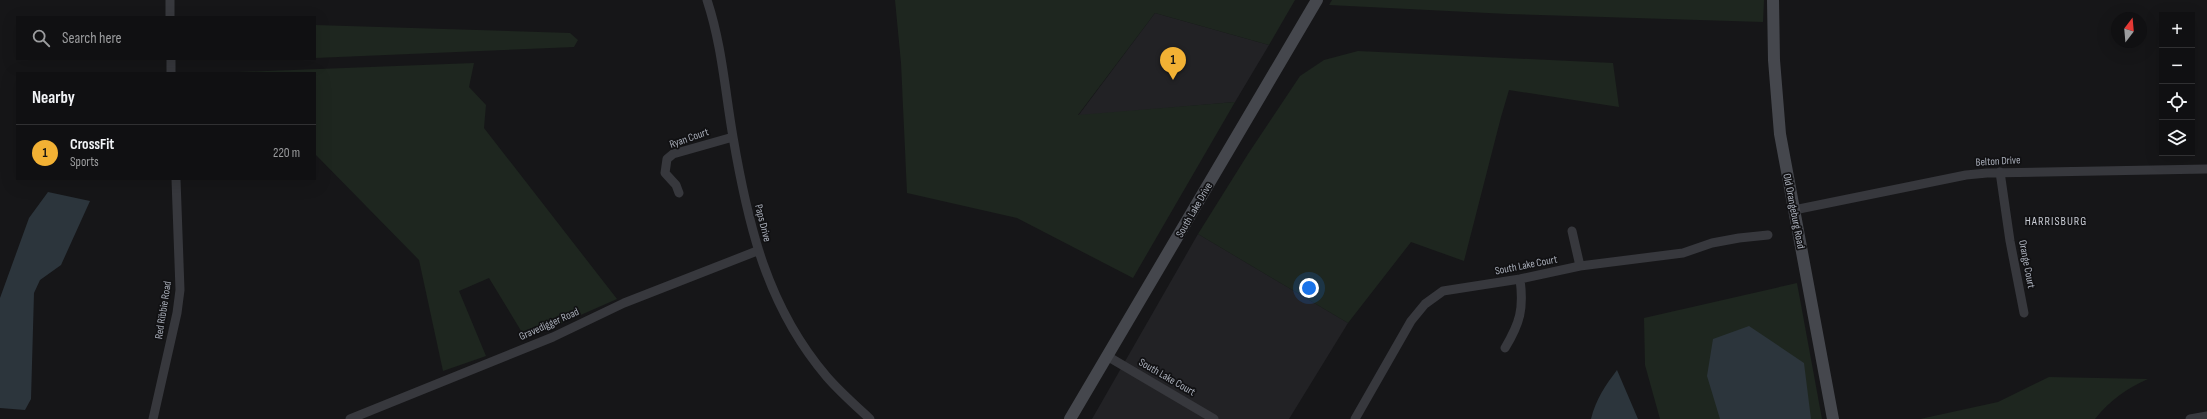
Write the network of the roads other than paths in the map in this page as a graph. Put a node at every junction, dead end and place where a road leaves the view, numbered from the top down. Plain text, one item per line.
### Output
1 (170, 0) edge
2 (707, 0) edge
3 (1317, 0) edge
4 (1773, 0) edge
5 (170, 16) edge
6 (171, 60) edge
7 (171, 72) edge
8 (733, 137) junction
9 (2207, 169) edge
10 (2000, 172) junction
11 (176, 180) edge
12 (679, 193) dead end
13 (1794, 210) junction
14 (1572, 232) dead end
15 (1768, 236) dead end
16 (758, 251) junction
17 (1580, 266) junction
18 (1520, 280) junction
19 (2024, 313) dead end
20 (1505, 348) dead end
21 (1107, 356) junction
22 (2207, 416) edge
23 (153, 419) edge
24 (350, 419) edge
25 (870, 419) edge
26 (1070, 419) edge
27 (1214, 419) edge
28 (1355, 419) edge
29 (1833, 419) edge
30 (2190, 419) edge

1 - 5 street
2 - 8 street, Paps Drive
3 - 21 main road, South Lake Drive
4 - 13 main road, Old Orangeburg Road
6 - 7 street
8 - 12 street, Ryan Court
8 - 16 street, Paps Drive
9 - 10 street, Belton Drive
10 - 13 street, Belton Drive
10 - 19 street, Orange Court
11 - 23 street, Red Ribbie Road
13 - 29 main road, Old Orangeburg Road
14 - 17 street
15 - 17 street, South Lake Court
16 - 24 street, Gravedigger Road
16 - 25 street, Paps Drive
17 - 18 street, South Lake Court
18 - 20 street
18 - 28 street, South Lake Court
21 - 26 main road, South Lake Drive
21 - 27 street, South Lake Court
22 - 30 street

